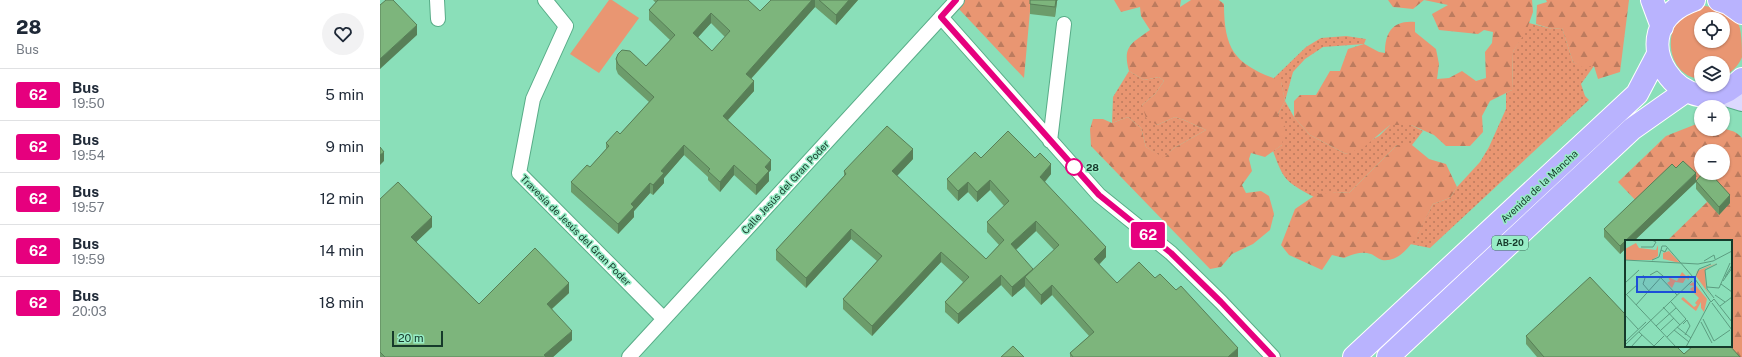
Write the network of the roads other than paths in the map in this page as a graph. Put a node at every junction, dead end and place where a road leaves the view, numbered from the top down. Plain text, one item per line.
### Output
1 (437, 0) edge
2 (545, 0) edge
3 (956, 0) edge
4 (1652, 0) edge
5 (1694, 0) edge
6 (1719, 0) edge
7 (1742, 13) edge
8 (941, 17) junction
9 (438, 19) dead end
10 (1064, 24) dead end
11 (1662, 27) junction
12 (1658, 54) junction
13 (1742, 80) edge
14 (1686, 91) junction
15 (1719, 94) junction
16 (1742, 101) edge
17 (1050, 141) junction
18 (664, 319) junction
19 (629, 357) edge
20 (1273, 357) edge
21 (1354, 357) edge
22 (1388, 357) edge

1 - 9 street
2 - 18 street, Travesía de Jesús del Gran Poder
3 - 8 street, Calle Jesús del Gran Poder
4 - 11 main road
5 - 11 main road
6 - 7 main road
8 - 17 street
8 - 18 street, Calle Jesús del Gran Poder
10 - 17 street
11 - 12 main road
12 - 14 main road
12 - 21 main road, Avenida de la Mancha
13 - 15 main road
14 - 15 main road
14 - 22 main road, AB-20
15 - 16 main road
17 - 20 street
18 - 19 street, Calle Jesús del Gran Poder

